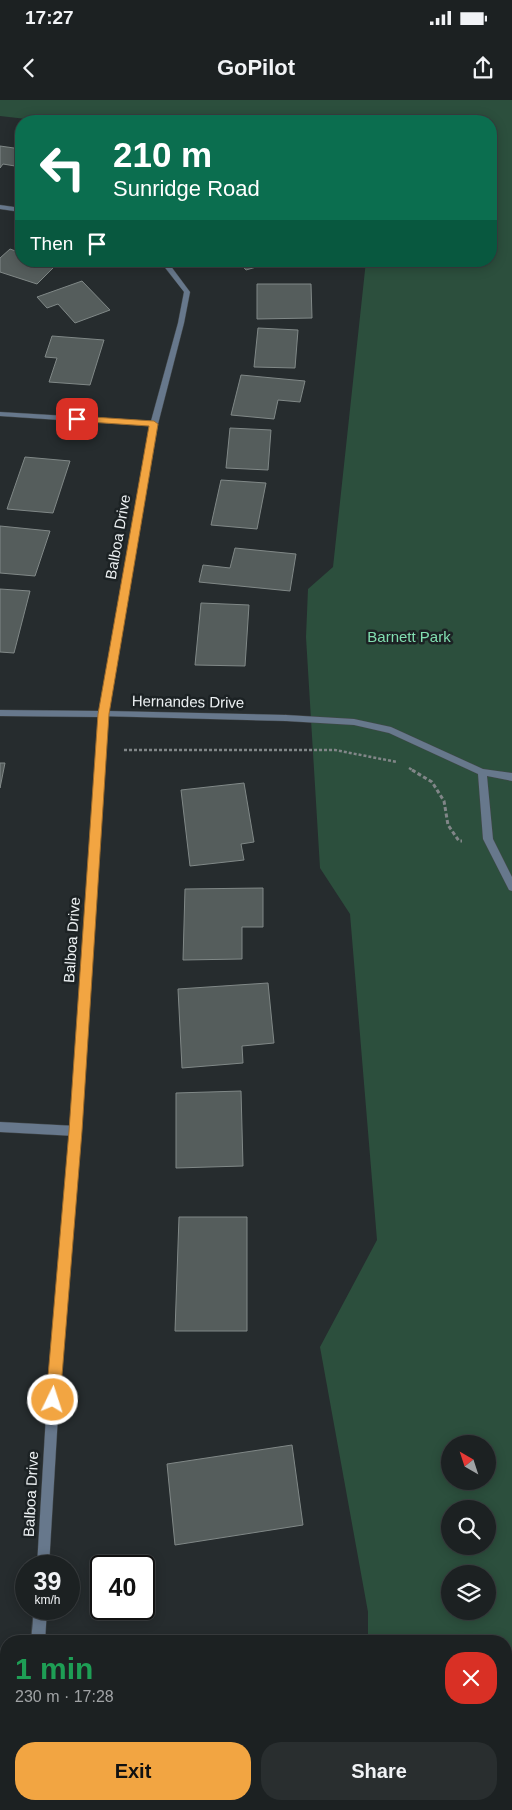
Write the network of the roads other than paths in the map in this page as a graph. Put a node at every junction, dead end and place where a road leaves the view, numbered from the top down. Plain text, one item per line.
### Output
1 (0, 207) edge
2 (15, 209) edge
3 (168, 267) edge
4 (0, 414) edge
5 (154, 424) junction
6 (0, 713) edge
7 (104, 714) junction
8 (482, 772) junction
9 (512, 777) edge
10 (512, 887) edge
11 (0, 1127) edge
12 (76, 1131) junction
13 (44, 1555) edge
14 (39, 1620) edge
15 (38, 1635) edge

1 - 2 street
3 - 5 street, Balboa Drive
4 - 5 street
5 - 7 street, Balboa Drive
6 - 7 street, Hernandes Drive
7 - 8 street, Hernandes Drive
7 - 12 street, Balboa Drive
8 - 9 street, Hernandes Drive
8 - 10 street
11 - 12 street
12 - 13 street, Balboa Drive
14 - 15 street

